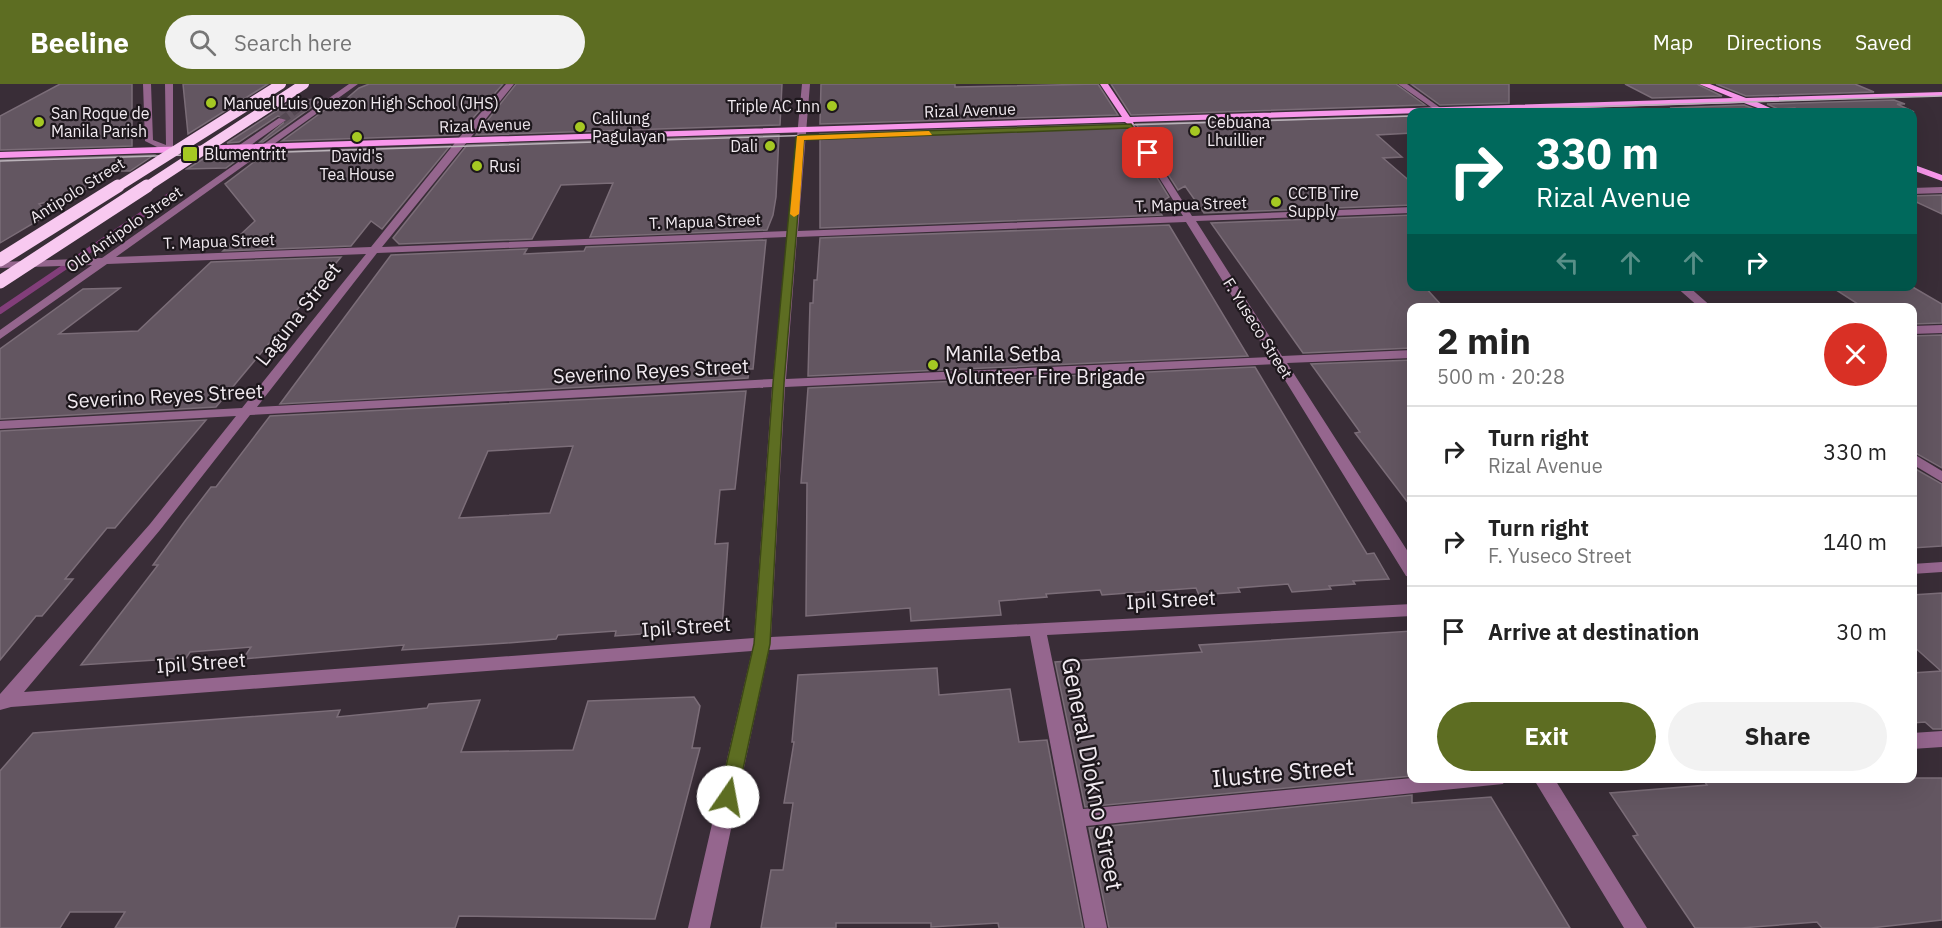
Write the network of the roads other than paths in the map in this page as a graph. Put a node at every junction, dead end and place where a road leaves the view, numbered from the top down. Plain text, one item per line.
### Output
1 (147, 84) edge
2 (169, 84) edge
3 (276, 84) edge
4 (281, 84) edge
5 (304, 84) edge
6 (354, 84) edge
7 (510, 84) edge
8 (806, 84) edge
9 (1104, 84) edge
10 (1402, 84) edge
11 (1702, 84) edge
12 (1942, 94) edge
13 (1742, 99) junction
14 (1942, 102) edge
15 (1762, 107) junction
16 (1435, 108) edge
17 (1515, 108) edge
18 (1728, 108) edge
19 (1407, 112) edge
20 (1407, 118) edge
21 (248, 120) dead end
22 (282, 120) tunnel mouth
23 (1129, 122) junction
24 (801, 134) junction
25 (458, 145) junction
26 (265, 147) junction
27 (241, 148) junction
28 (202, 149) junction
29 (170, 150) junction
30 (0, 155) edge
31 (253, 156) junction
32 (156, 159) junction
33 (0, 164) edge
34 (1917, 168) edge
35 (1942, 178) edge
36 (1942, 190) edge
37 (1917, 191) edge
38 (1407, 210) edge
39 (1190, 219) junction
40 (793, 232) junction
41 (376, 250) junction
42 (0, 255) edge
43 (104, 261) junction
44 (0, 262) edge
45 (0, 282) edge
46 (1686, 291) edge
47 (1702, 303) edge
48 (1942, 329) edge
49 (1917, 330) edge
50 (0, 335) edge
51 (1407, 354) edge
52 (1279, 361) junction
53 (778, 383) junction
54 (247, 411) junction
55 (0, 425) edge
56 (1917, 460) edge
57 (1942, 478) edge
58 (1407, 564) edge
59 (1942, 567) edge
60 (1917, 569) edge
61 (1407, 610) edge
62 (1037, 629) junction
63 (762, 644) junction
64 (2, 702) edge
65 (1942, 739) edge
66 (1917, 741) edge
67 (1444, 783) edge
68 (1546, 783) edge
69 (1076, 818) junction
70 (699, 928) edge
71 (1096, 928) edge
72 (1636, 928) edge

1 - 29 street
2 - 29 street
3 - 29 street, Antipolo Street
4 - 44 highway, bridge
5 - 45 highway, bridge
6 - 26 street
7 - 25 street, Laguna Street
8 - 24 street
9 - 23 main road, F. Yuseco Street
10 - 16 street
11 - 13 main road
12 - 13 main road, Rizal Avenue
13 - 15 main road
13 - 17 main road, Rizal Avenue
14 - 15 main road
15 - 18 main road
19 - 23 main road, Rizal Avenue
20 - 23 main road, Rizal Avenue
21 - 28 street
22 - 27 street
23 - 24 main road, Rizal Avenue
23 - 39 street, F. Yuseco Street
24 - 25 main road, Rizal Avenue
24 - 40 street
25 - 26 main road, Rizal Avenue
25 - 31 main road, Rizal Avenue
25 - 41 street, Laguna Street
26 - 27 main road, Rizal Avenue
26 - 31 street, Old Antipolo Street
27 - 28 main road, Rizal Avenue
28 - 29 main road, Rizal Avenue
29 - 30 main road, Rizal Avenue
29 - 32 street, Antipolo Street
31 - 32 main road, Rizal Avenue
31 - 43 street, Old Antipolo Street
32 - 33 main road, Rizal Avenue
32 - 42 street, Antipolo Street
34 - 35 main road
36 - 37 street
38 - 39 street, T. Mapua Street
39 - 40 street, T. Mapua Street
39 - 52 street, F. Yuseco Street
40 - 41 street, T. Mapua Street
40 - 53 street
41 - 43 street, T. Mapua Street
41 - 54 street, Laguna Street
43 - 44 street, T. Mapua Street
43 - 50 street, Old Antipolo Street
46 - 47 street
48 - 49 street
51 - 52 street, Severino Reyes Street
52 - 53 street, Severino Reyes Street
52 - 58 street, F. Yuseco Street
53 - 54 street, Severino Reyes Street
53 - 63 street
54 - 55 street, Severino Reyes Street
54 - 64 street, Laguna Street
56 - 57 street
59 - 60 street
61 - 62 street, Ipil Street
62 - 63 street, Ipil Street
62 - 69 street, General Diokno Street
63 - 64 street, Ipil Street
63 - 70 street
65 - 66 street
67 - 69 street, Ilustre Street
68 - 72 street
69 - 71 street, General Diokno Street

